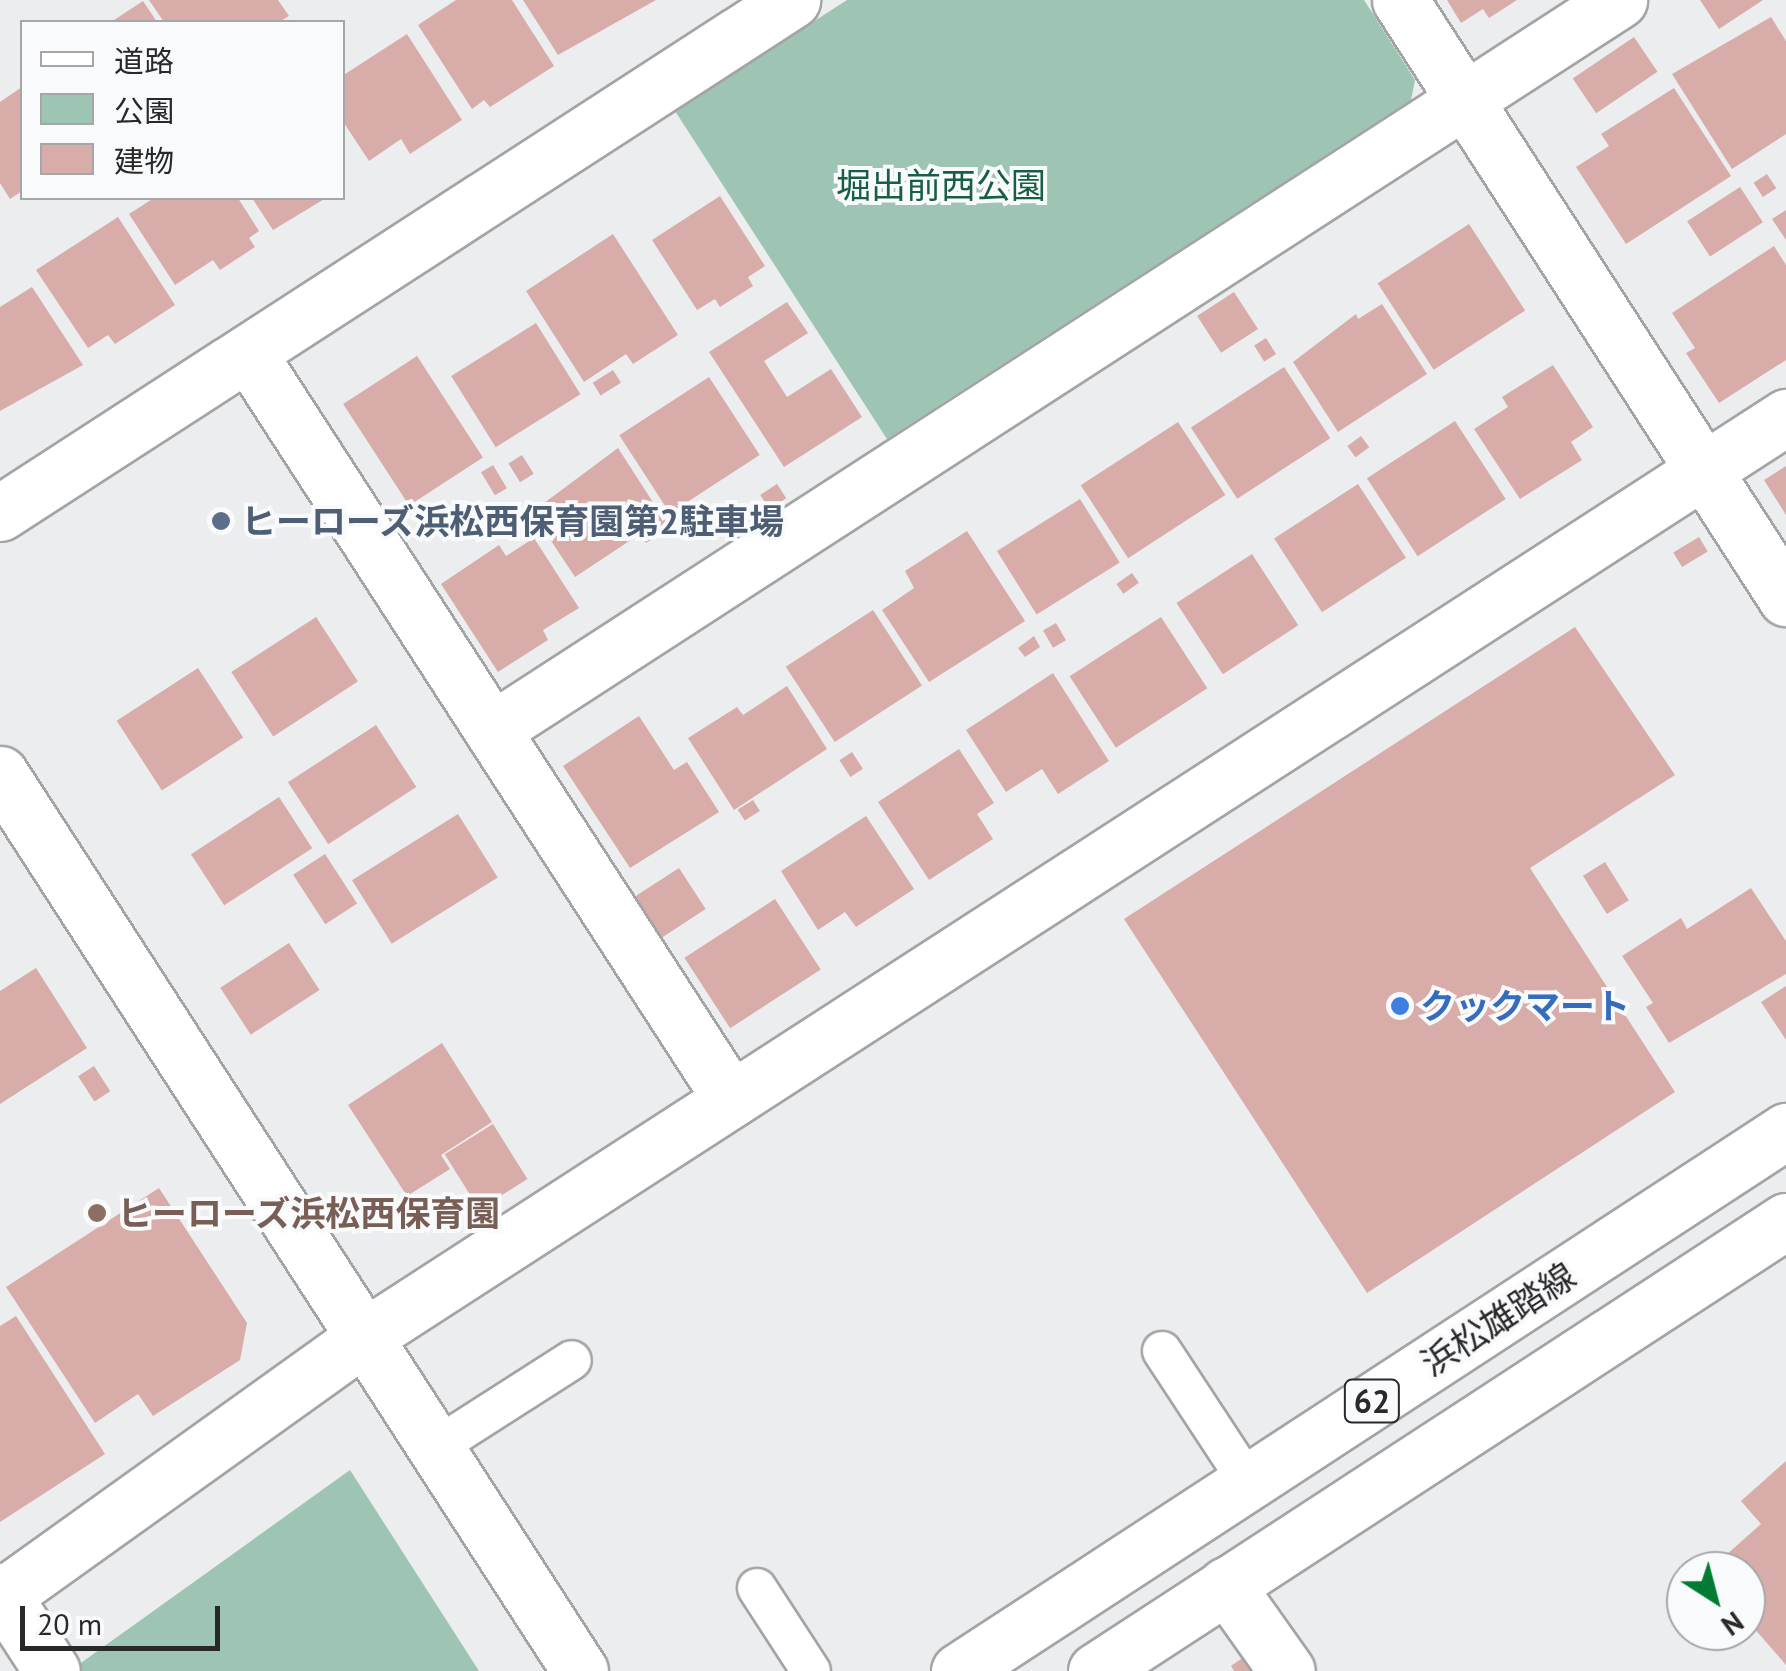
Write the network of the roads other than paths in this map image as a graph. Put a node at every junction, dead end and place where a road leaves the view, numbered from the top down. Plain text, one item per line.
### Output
1 (792, 0) edge
2 (1400, 0) edge
3 (1619, 0) edge
4 (1464, 100) junction
5 (248, 352) junction
6 (1786, 417) edge
7 (1704, 470) junction
8 (0, 513) edge
9 (1786, 598) edge
10 (492, 730) junction
11 (0, 774) edge
12 (730, 1099) junction
13 (1786, 1131) edge
14 (1781, 1235) edge
15 (364, 1337) junction
16 (1162, 1351) dead end
17 (572, 1360) dead end
18 (436, 1448) junction
19 (1248, 1482) junction
20 (1226, 1586) junction
21 (757, 1588) dead end
22 (1, 1595) edge
23 (52, 1671) edge
24 (580, 1671) edge
25 (812, 1671) edge
26 (959, 1671) edge
27 (1096, 1671) edge
28 (1287, 1671) edge

1 - 5 street
2 - 4 street
3 - 4 street
4 - 7 street
4 - 10 street
5 - 8 street
5 - 10 street
6 - 7 street
7 - 9 street
7 - 12 street
10 - 12 street
11 - 15 street
12 - 15 street
13 - 19 street, 浜松雄踏線 / 62
14 - 20 street, 62
15 - 18 street
15 - 22 street
16 - 19 lane
17 - 18 lane
18 - 24 street
19 - 26 street, 浜松雄踏線 / 62
20 - 27 street, 62
20 - 28 street
21 - 25 lane
22 - 23 street

